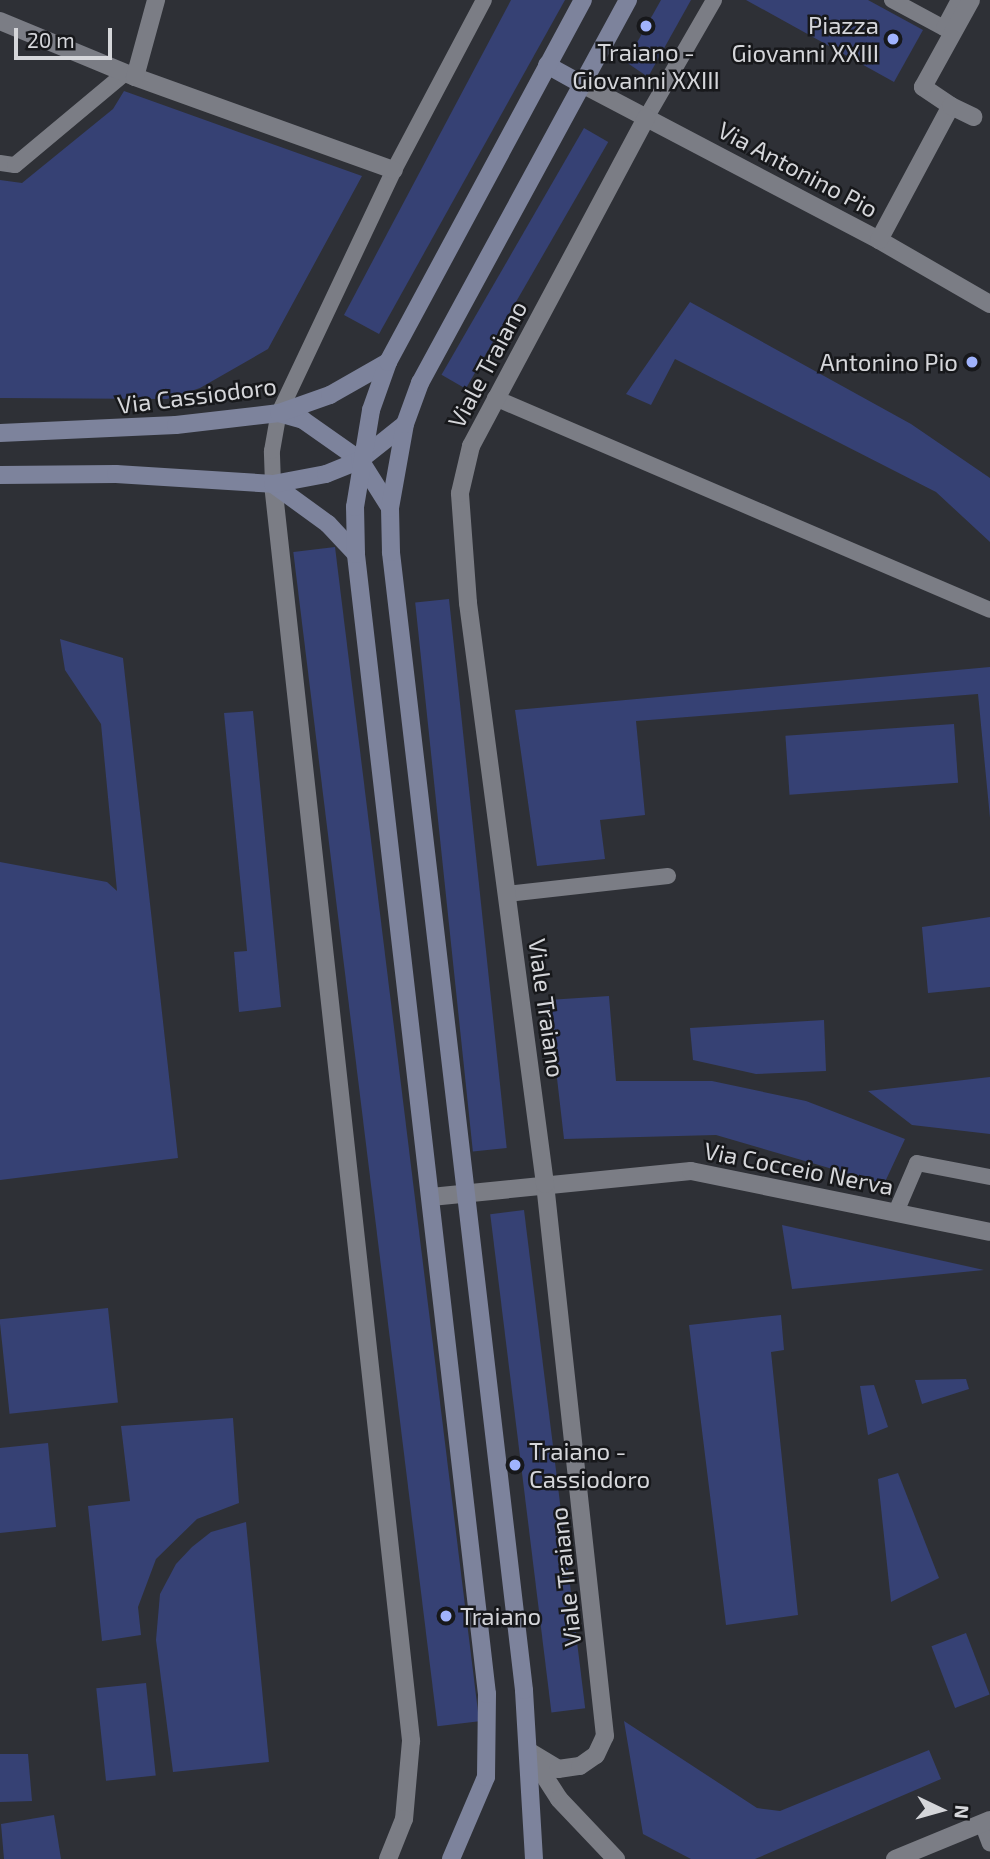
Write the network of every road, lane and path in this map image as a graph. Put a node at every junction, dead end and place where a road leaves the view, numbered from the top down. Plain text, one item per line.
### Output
1 (156, 0) edge
2 (484, 0) edge
3 (583, 0) edge
4 (628, 0) edge
5 (714, 0) edge
6 (892, 0) edge
7 (959, 0) edge
8 (971, 0) edge
9 (0, 21) edge
10 (547, 65) junction
11 (130, 75) junction
12 (580, 83) junction
13 (951, 106) junction
14 (974, 117) dead end
15 (646, 118) junction
16 (0, 163) edge
17 (394, 170) junction
18 (879, 240) junction
19 (990, 304) edge
20 (388, 362) junction
21 (495, 398) junction
22 (279, 413) junction
23 (405, 424) junction
24 (0, 433) edge
25 (360, 460) junction
26 (0, 474) edge
27 (273, 484) junction
28 (390, 508) junction
29 (356, 554) junction
30 (990, 610) edge
31 (668, 876) dead end
32 (507, 894) junction
33 (990, 1177) edge
34 (545, 1184) junction
35 (464, 1192) junction
36 (430, 1196) junction
37 (896, 1212) junction
38 (990, 1232) edge
39 (530, 1752) junction
40 (986, 1822) edge
41 (990, 1844) edge
42 (388, 1859) edge
43 (451, 1859) edge
44 (534, 1859) edge
45 (616, 1859) edge
46 (895, 1859) edge

1 - 11 street
2 - 17 lane
3 - 10 main road
4 - 12 main road
5 - 15 lane
6 - 7 lane
8 - 13 street
9 - 11 street
10 - 12 main road
10 - 20 main road
11 - 16 lane
11 - 17 street
12 - 15 street, Via Antonino Pio
12 - 23 main road
13 - 14 street
13 - 18 street
15 - 18 street, Via Antonino Pio
15 - 21 street, Viale Traiano
17 - 22 lane
18 - 19 street, Via Antonino Pio
20 - 22 main road, Via Cassiodoro
20 - 25 main road
21 - 30 lane
21 - 32 street, Viale Traiano
22 - 24 main road, Via Cassiodoro
22 - 25 main road
22 - 27 lane
23 - 25 main road
23 - 28 main road
25 - 27 main road
25 - 28 main road
25 - 29 main road
26 - 27 main road
27 - 29 main road
27 - 42 street
28 - 35 main road
29 - 36 main road
31 - 32 lane
32 - 34 street, Viale Traiano
33 - 37 lane
34 - 35 street, Via Cocceio Nerva
34 - 37 street, Via Cocceio Nerva
34 - 39 street, Viale Traiano
35 - 36 street, Via Cocceio Nerva
35 - 39 main road
36 - 43 main road
37 - 38 street, Via Cocceio Nerva
39 - 44 main road
39 - 45 street
40 - 41 lane
40 - 46 street

